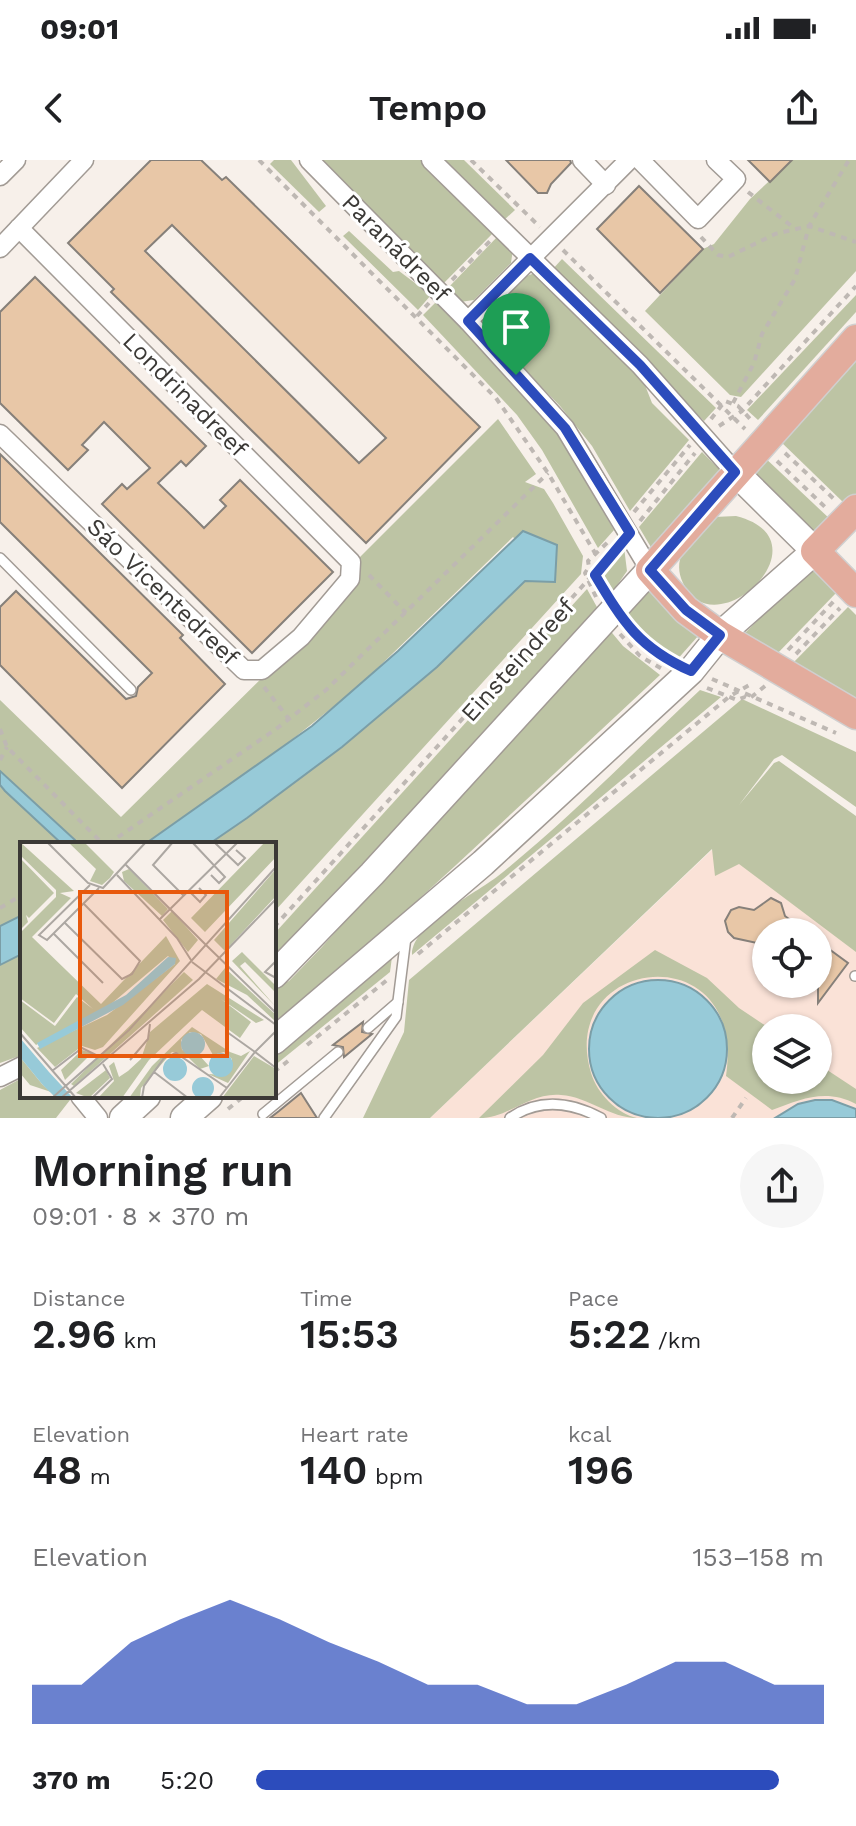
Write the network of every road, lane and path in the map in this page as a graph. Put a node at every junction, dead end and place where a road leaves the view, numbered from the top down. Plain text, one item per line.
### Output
1 (16, 160) edge
2 (84, 160) edge
3 (309, 160) edge
4 (431, 160) edge
5 (471, 160) edge
6 (582, 160) edge
7 (629, 160) edge
8 (640, 160) edge
9 (716, 160) edge
10 (849, 160) edge
11 (263, 162) edge
12 (0, 176) edge
13 (736, 179) junction
14 (606, 185) junction
15 (521, 209) junction
16 (698, 219) junction
17 (809, 226) junction
18 (19, 228) junction
19 (794, 228) junction
20 (501, 229) junction
21 (551, 238) junction
22 (856, 242) edge
23 (0, 248) edge
24 (530, 258) junction
25 (856, 286) edge
26 (439, 292) junction
27 (417, 316) junction
28 (468, 321) junction
29 (856, 339) edge
30 (733, 403) dead end
31 (733, 417) junction
32 (0, 434) edge
33 (707, 438) junction
34 (760, 445) junction
35 (735, 472) junction
36 (548, 473) junction
37 (849, 516) edge
38 (630, 533) junction
39 (815, 551) junction
40 (0, 558) edge
41 (351, 562) junction
42 (602, 566) junction
43 (650, 570) junction
44 (595, 575) junction
45 (852, 589) edge
46 (614, 607) junction
47 (406, 613) junction
48 (720, 635) junction
49 (772, 666) junction
50 (691, 671) junction
51 (253, 672) junction
52 (742, 689) junction
53 (131, 690) dead end
54 (289, 719) junction
55 (849, 726) edge
56 (0, 729) edge
57 (7, 747) junction
58 (0, 760) edge
59 (103, 842) edge
60 (108, 842) edge
61 (20, 896) edge
62 (0, 908) edge
63 (276, 925) edge
64 (407, 929) junction
65 (402, 968) junction
66 (276, 973) edge
67 (398, 1002) junction
68 (368, 1028) dead end
69 (276, 1039) edge
70 (338, 1052) dead end
71 (20, 1067) edge
72 (276, 1070) edge
73 (0, 1077) edge
74 (82, 1098) edge
75 (145, 1098) edge
76 (207, 1098) edge
77 (746, 1098) dead end
78 (263, 1114) dead end
79 (98, 1118) edge
80 (123, 1118) edge
81 (184, 1118) edge
82 (324, 1118) edge
83 (510, 1118) edge
84 (601, 1118) edge
85 (732, 1118) edge

1 - 12 street
2 - 18 street
3 - 26 street, Paranádreef
4 - 20 street
5 - 15 path
6 - 14 street
7 - 14 street
8 - 16 street
9 - 13 street
10 - 17 path
11 - 27 path, Paranádreef
13 - 16 street
13 - 19 path
14 - 21 street
15 - 20 path
15 - 21 path
16 - 19 path
17 - 19 path
17 - 22 path
17 - 30 path
18 - 23 street
18 - 41 street, Londrinadreef
20 - 24 street
20 - 26 path
21 - 24 street
21 - 31 path
24 - 28 street
24 - 33 street
25 - 31 path, Einsteindreef
26 - 27 path
26 - 28 street, Paranádreef
27 - 36 path, Paranádreef
28 - 38 street, Paranádreef
29 - 34 main road, Einsteindreef
31 - 33 path, Einsteindreef
31 - 34 path
32 - 51 street, Sáo Vicentedreef
33 - 35 street
33 - 38 path, Einsteindreef
34 - 35 main road, Einsteindreef
34 - 37 path
35 - 39 main road
35 - 43 main road, Einsteindreef
36 - 42 path, Paranádreef
36 - 47 path
37 - 39 main road
38 - 42 path, Einsteindreef
38 - 43 street, Paranádreef
39 - 45 main road
39 - 48 main road
40 - 53 lane
41 - 47 path
41 - 51 street, Sáo Vicentedreef
42 - 44 path, Einsteindreef
43 - 46 main road, Einsteindreef
43 - 48 main road
44 - 46 path
44 - 63 path, Einsteindreef
45 - 49 path
46 - 50 path
46 - 66 main road, Einsteindreef
47 - 54 path
48 - 49 main road
48 - 50 main road
49 - 52 path
49 - 55 main road
50 - 52 path
50 - 64 main road
51 - 54 path
52 - 55 path
52 - 65 path
54 - 60 path
56 - 57 path
57 - 58 path
57 - 59 path
61 - 62 path
64 - 65 lane
64 - 69 main road
65 - 67 lane
65 - 72 path
67 - 68 lane
67 - 82 lane
70 - 78 lane
71 - 73 street
74 - 79 street
75 - 80 main road
76 - 81 main road
77 - 85 path
83 - 84 lane

